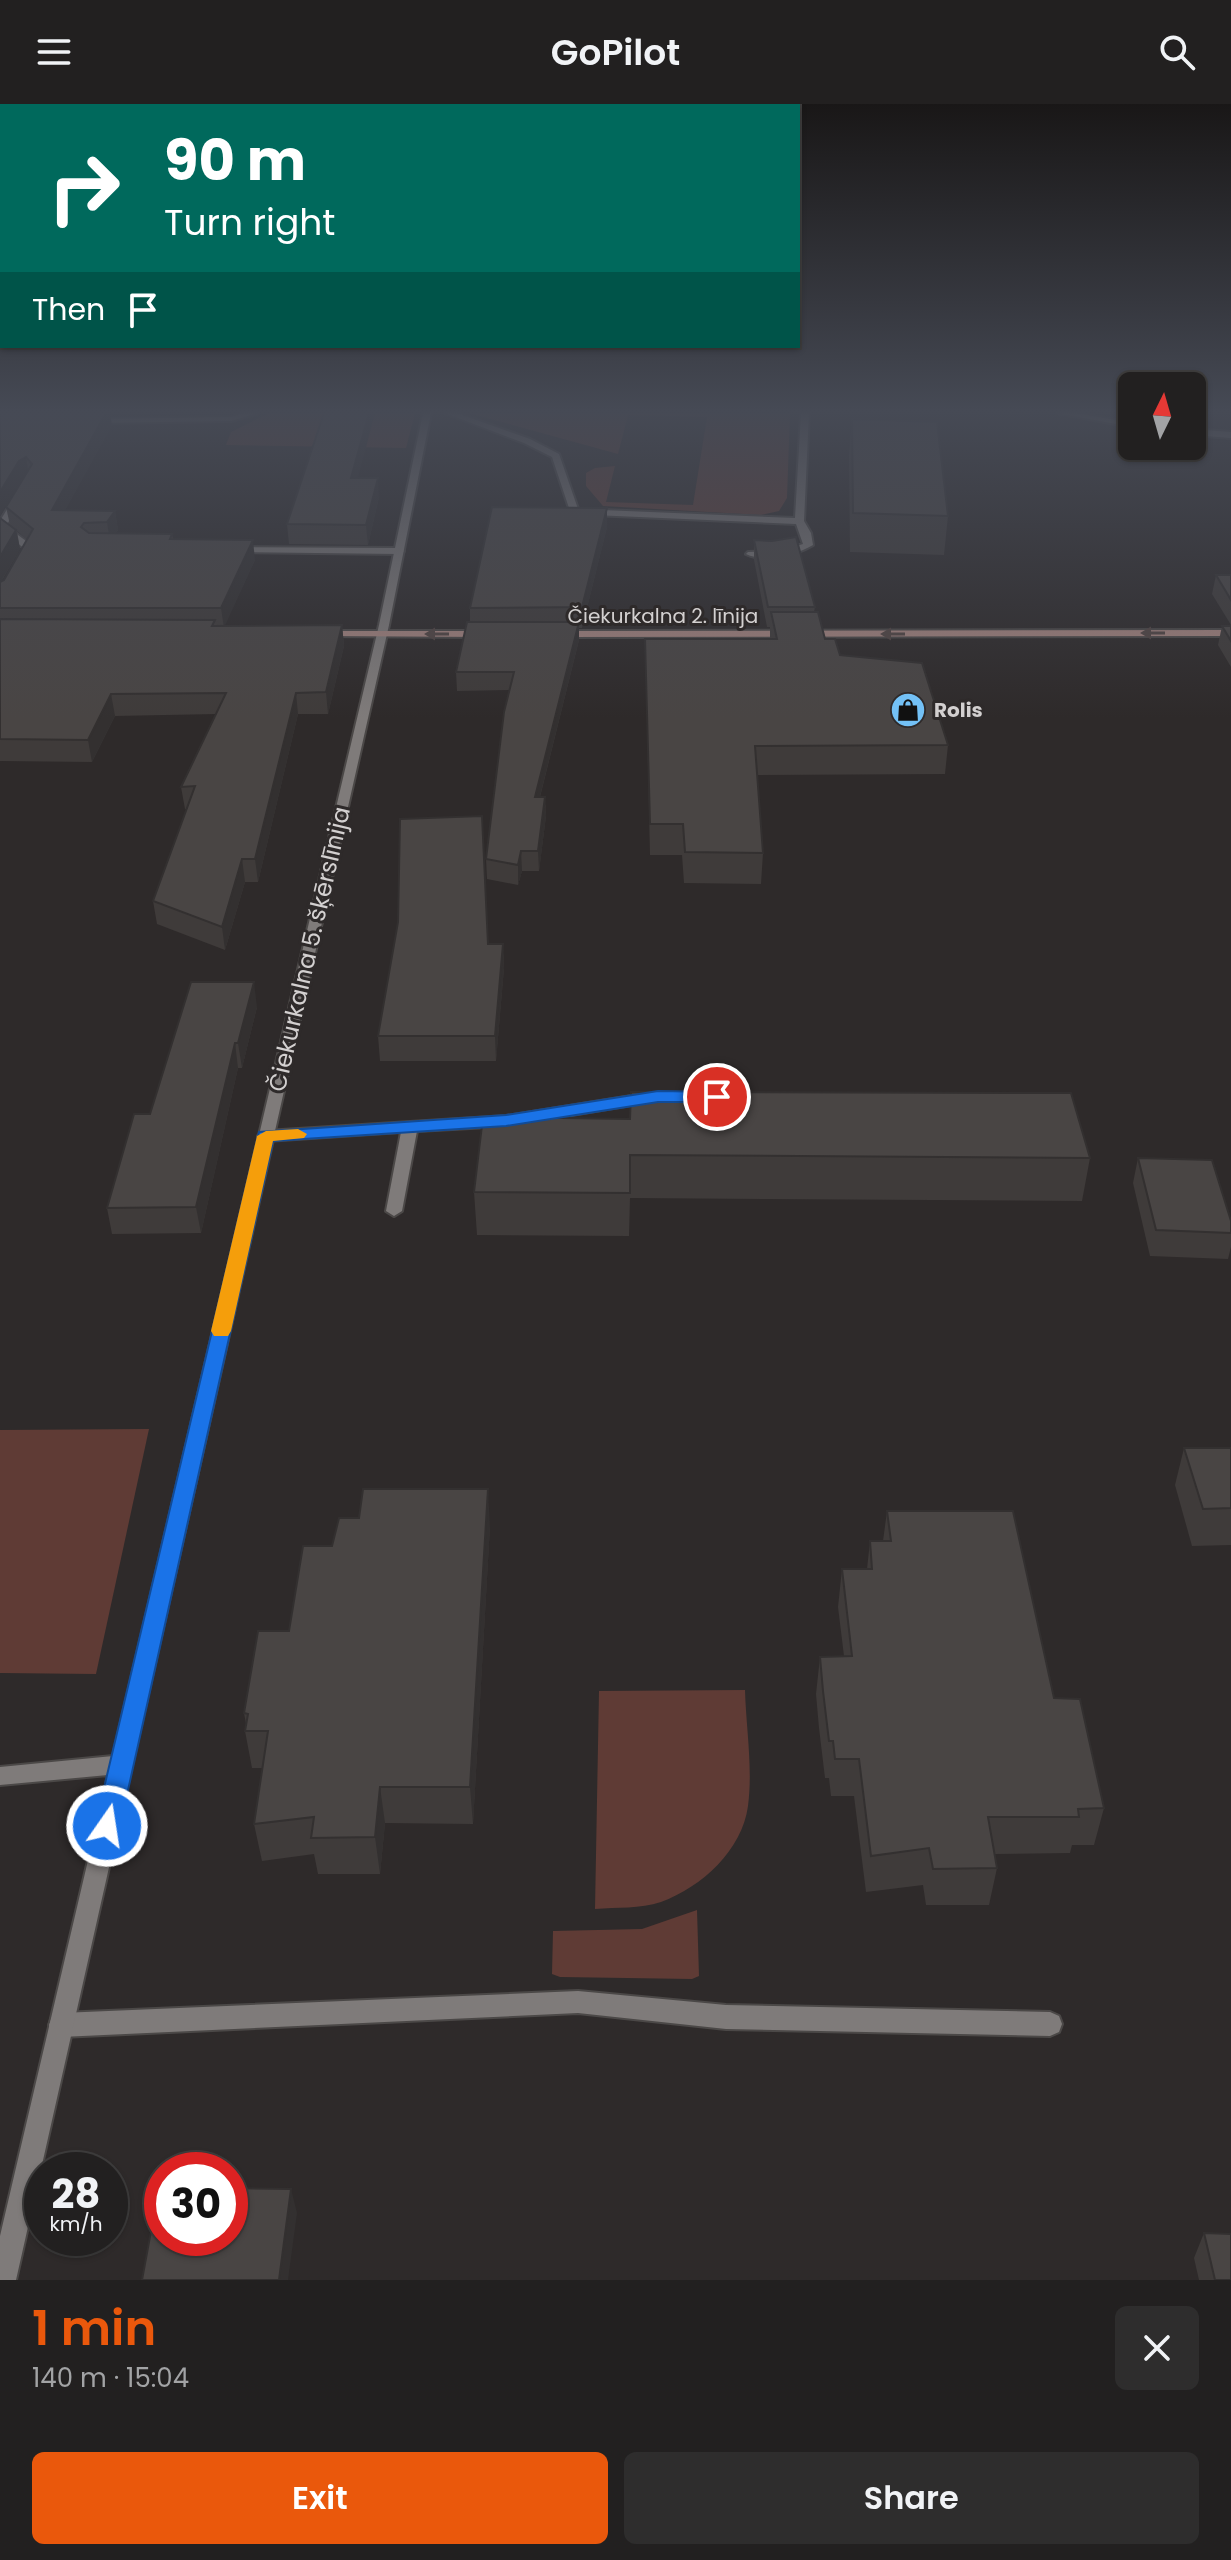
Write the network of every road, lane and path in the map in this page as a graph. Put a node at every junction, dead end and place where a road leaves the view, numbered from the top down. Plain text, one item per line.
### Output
1 (9, 515) edge
2 (406, 515) edge
3 (638, 515) edge
4 (799, 515) edge
5 (799, 521) junction
6 (220, 549) edge
7 (399, 551) junction
8 (751, 554) edge
9 (18, 567) edge
10 (1231, 633) edge
11 (318, 634) edge
12 (382, 634) junction
13 (490, 634) edge
14 (537, 634) edge
15 (673, 1096) edge
16 (410, 1127) junction
17 (266, 1136) junction
18 (394, 1211) dead end
19 (121, 1765) junction
20 (0, 1776) edge
21 (1050, 2024) dead end
22 (61, 2025) junction
23 (3, 2280) edge

1 - 9 street
2 - 7 street, Čiekurkalna 5. šķērslīnija
3 - 5 street
4 - 5 street
5 - 8 street
6 - 7 street
7 - 12 street, Čiekurkalna 5. šķērslīnija
10 -> 14 street, Čiekurkalna 2. līnija
11 - 12 street
13 -> 12 street
12 - 17 street, Čiekurkalna 5. šķērslīnija
15 - 16 street
16 - 17 street
16 - 18 street
17 - 19 street, Čiekurkalna 5. šķērslīnija
19 - 20 street
19 - 22 street, Čiekurkalna 5. šķērslīnija
21 - 22 street
22 - 23 street, Čiekurkalna 5. šķērslīnija

